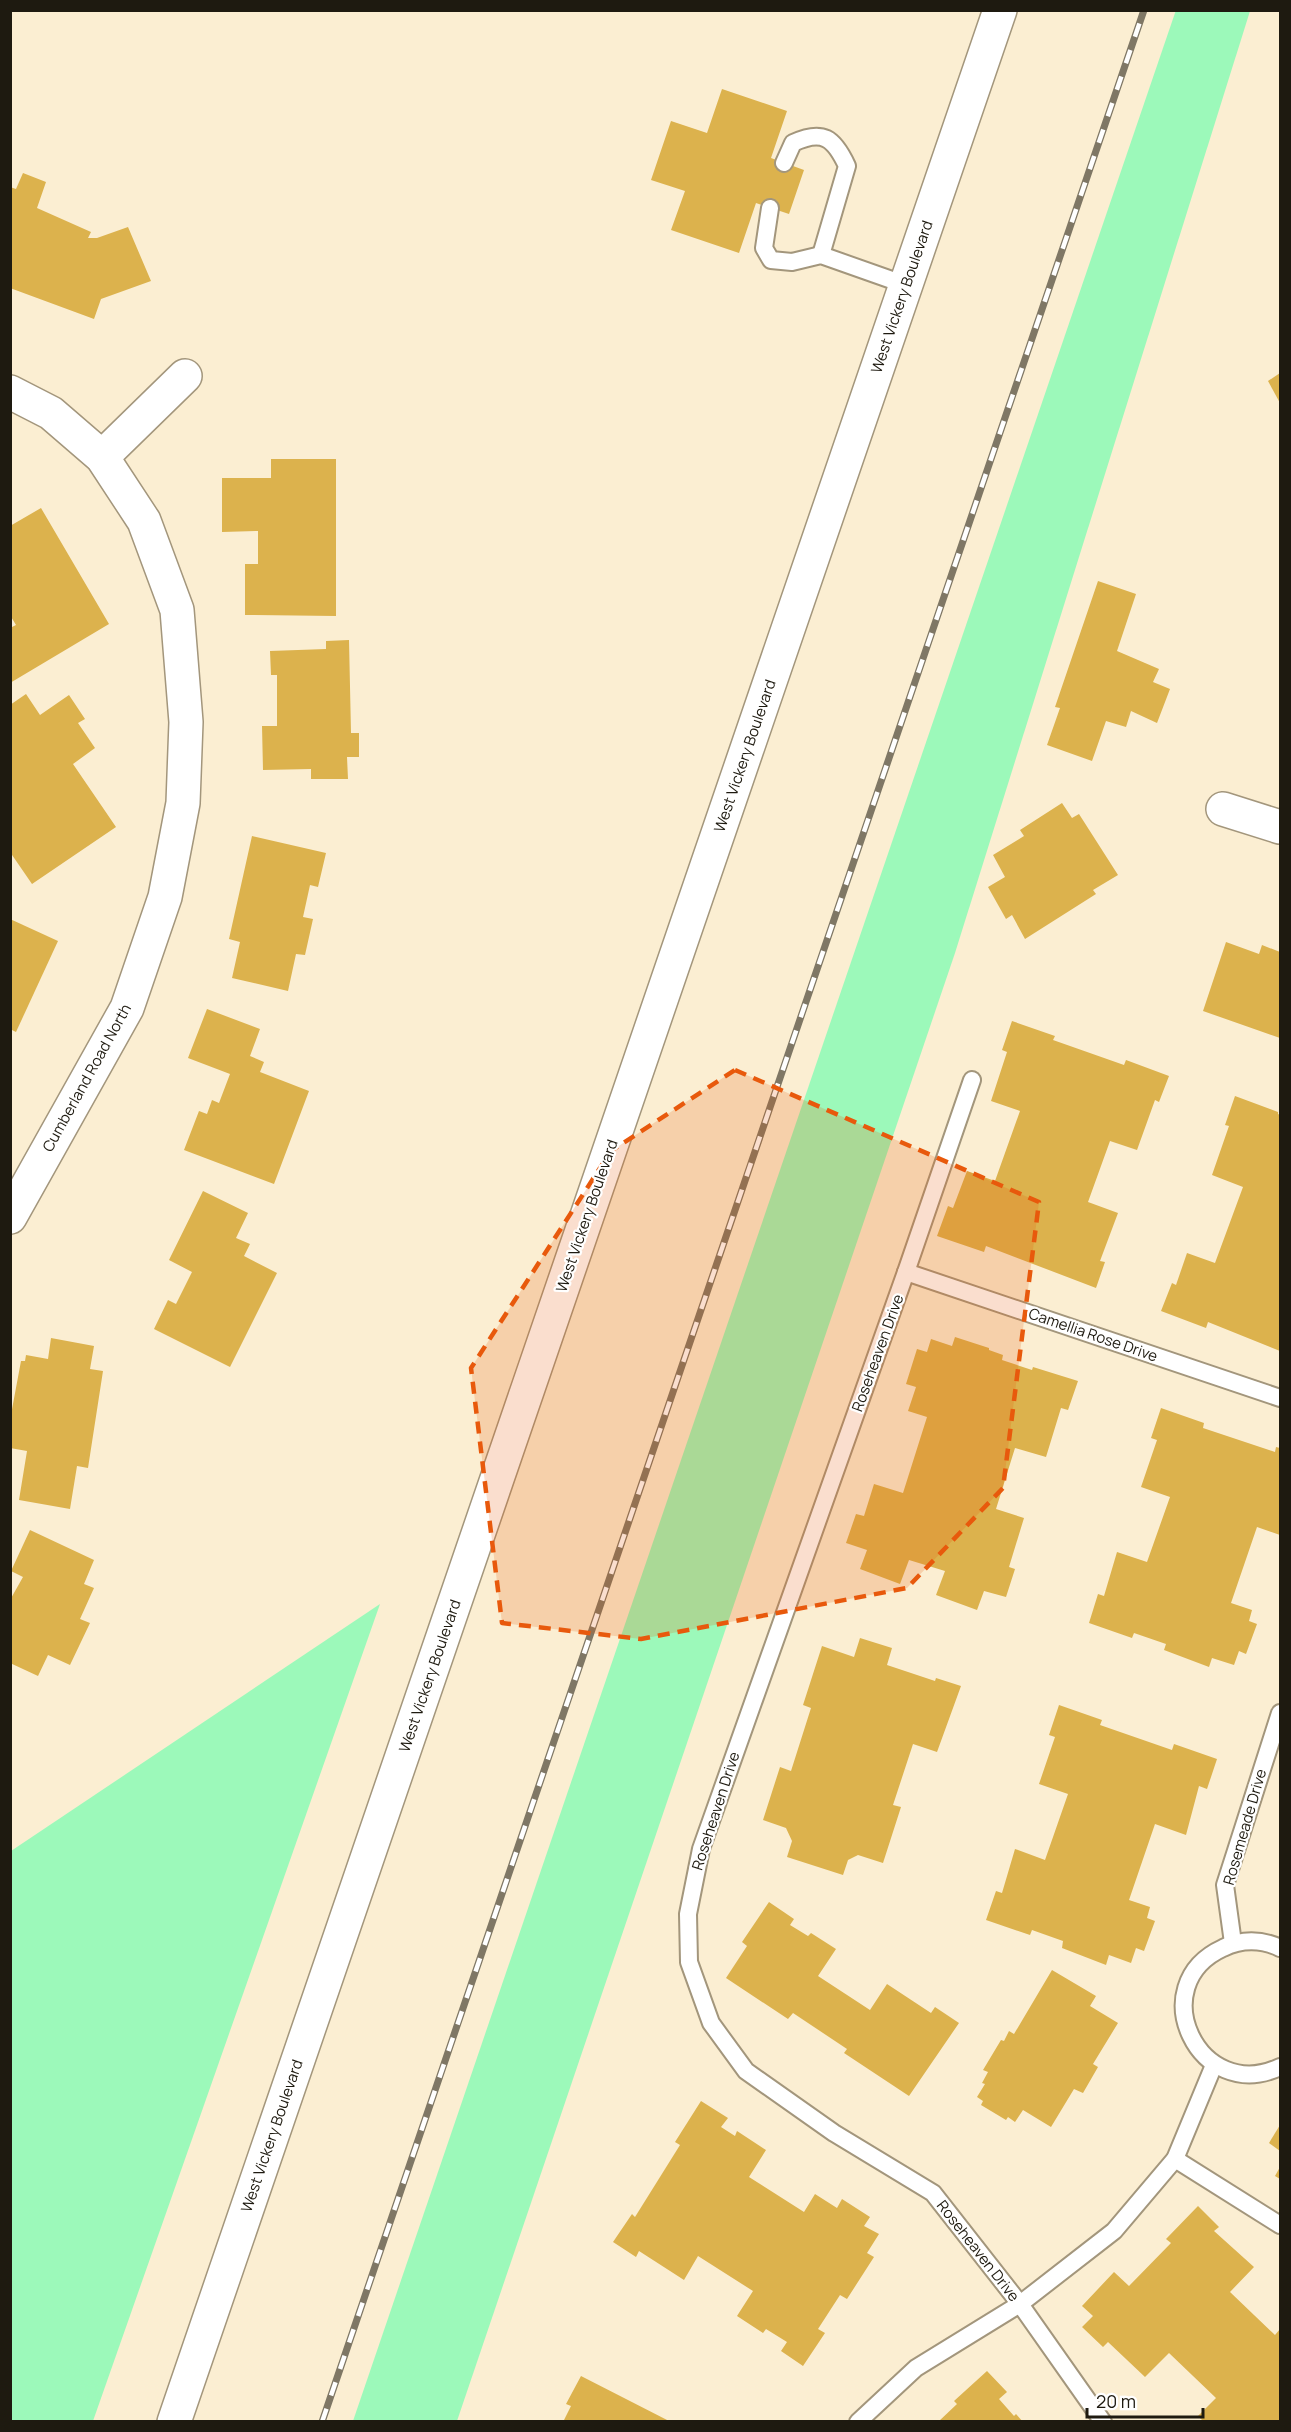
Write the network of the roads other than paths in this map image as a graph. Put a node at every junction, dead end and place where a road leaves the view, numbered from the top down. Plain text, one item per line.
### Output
1 (1000, 10) edge
2 (784, 163) dead end
3 (770, 208) dead end
4 (821, 255) junction
5 (906, 285) junction
6 (185, 376) dead end
7 (10, 392) edge
8 (102, 457) junction
9 (1223, 809) dead end
10 (1281, 827) edge
11 (972, 1080) dead end
12 (23, 1165) edge
13 (10, 1217) edge
14 (906, 1272) junction
15 (1281, 1398) edge
16 (1281, 1713) edge
17 (1233, 1943) junction
18 (1281, 1948) edge
19 (1214, 2065) junction
20 (1281, 2067) edge
21 (1175, 2159) junction
22 (1281, 2225) edge
23 (1020, 2304) junction
24 (174, 2421) edge
25 (858, 2421) edge
26 (1103, 2421) edge

1 - 5 main road, West Vickery Boulevard
2 - 4 lane
3 - 4 lane
4 - 5 lane
5 - 24 main road, West Vickery Boulevard
6 - 8 main road
7 - 8 main road, Cumberland Road North
8 - 12 main road, Cumberland Road North
9 - 10 main road
11 - 14 lane, Roseheaven Drive
12 - 13 main road, Cumberland Road North
14 - 15 lane, Camellia Rose Drive
14 - 23 lane, Roseheaven Drive
16 - 17 lane, Rosemeade Drive
17 - 18 lane
17 - 19 lane
19 - 20 lane
19 - 21 lane
21 - 22 lane
21 - 23 lane
23 - 25 lane
23 - 26 lane, Roseheaven Drive

